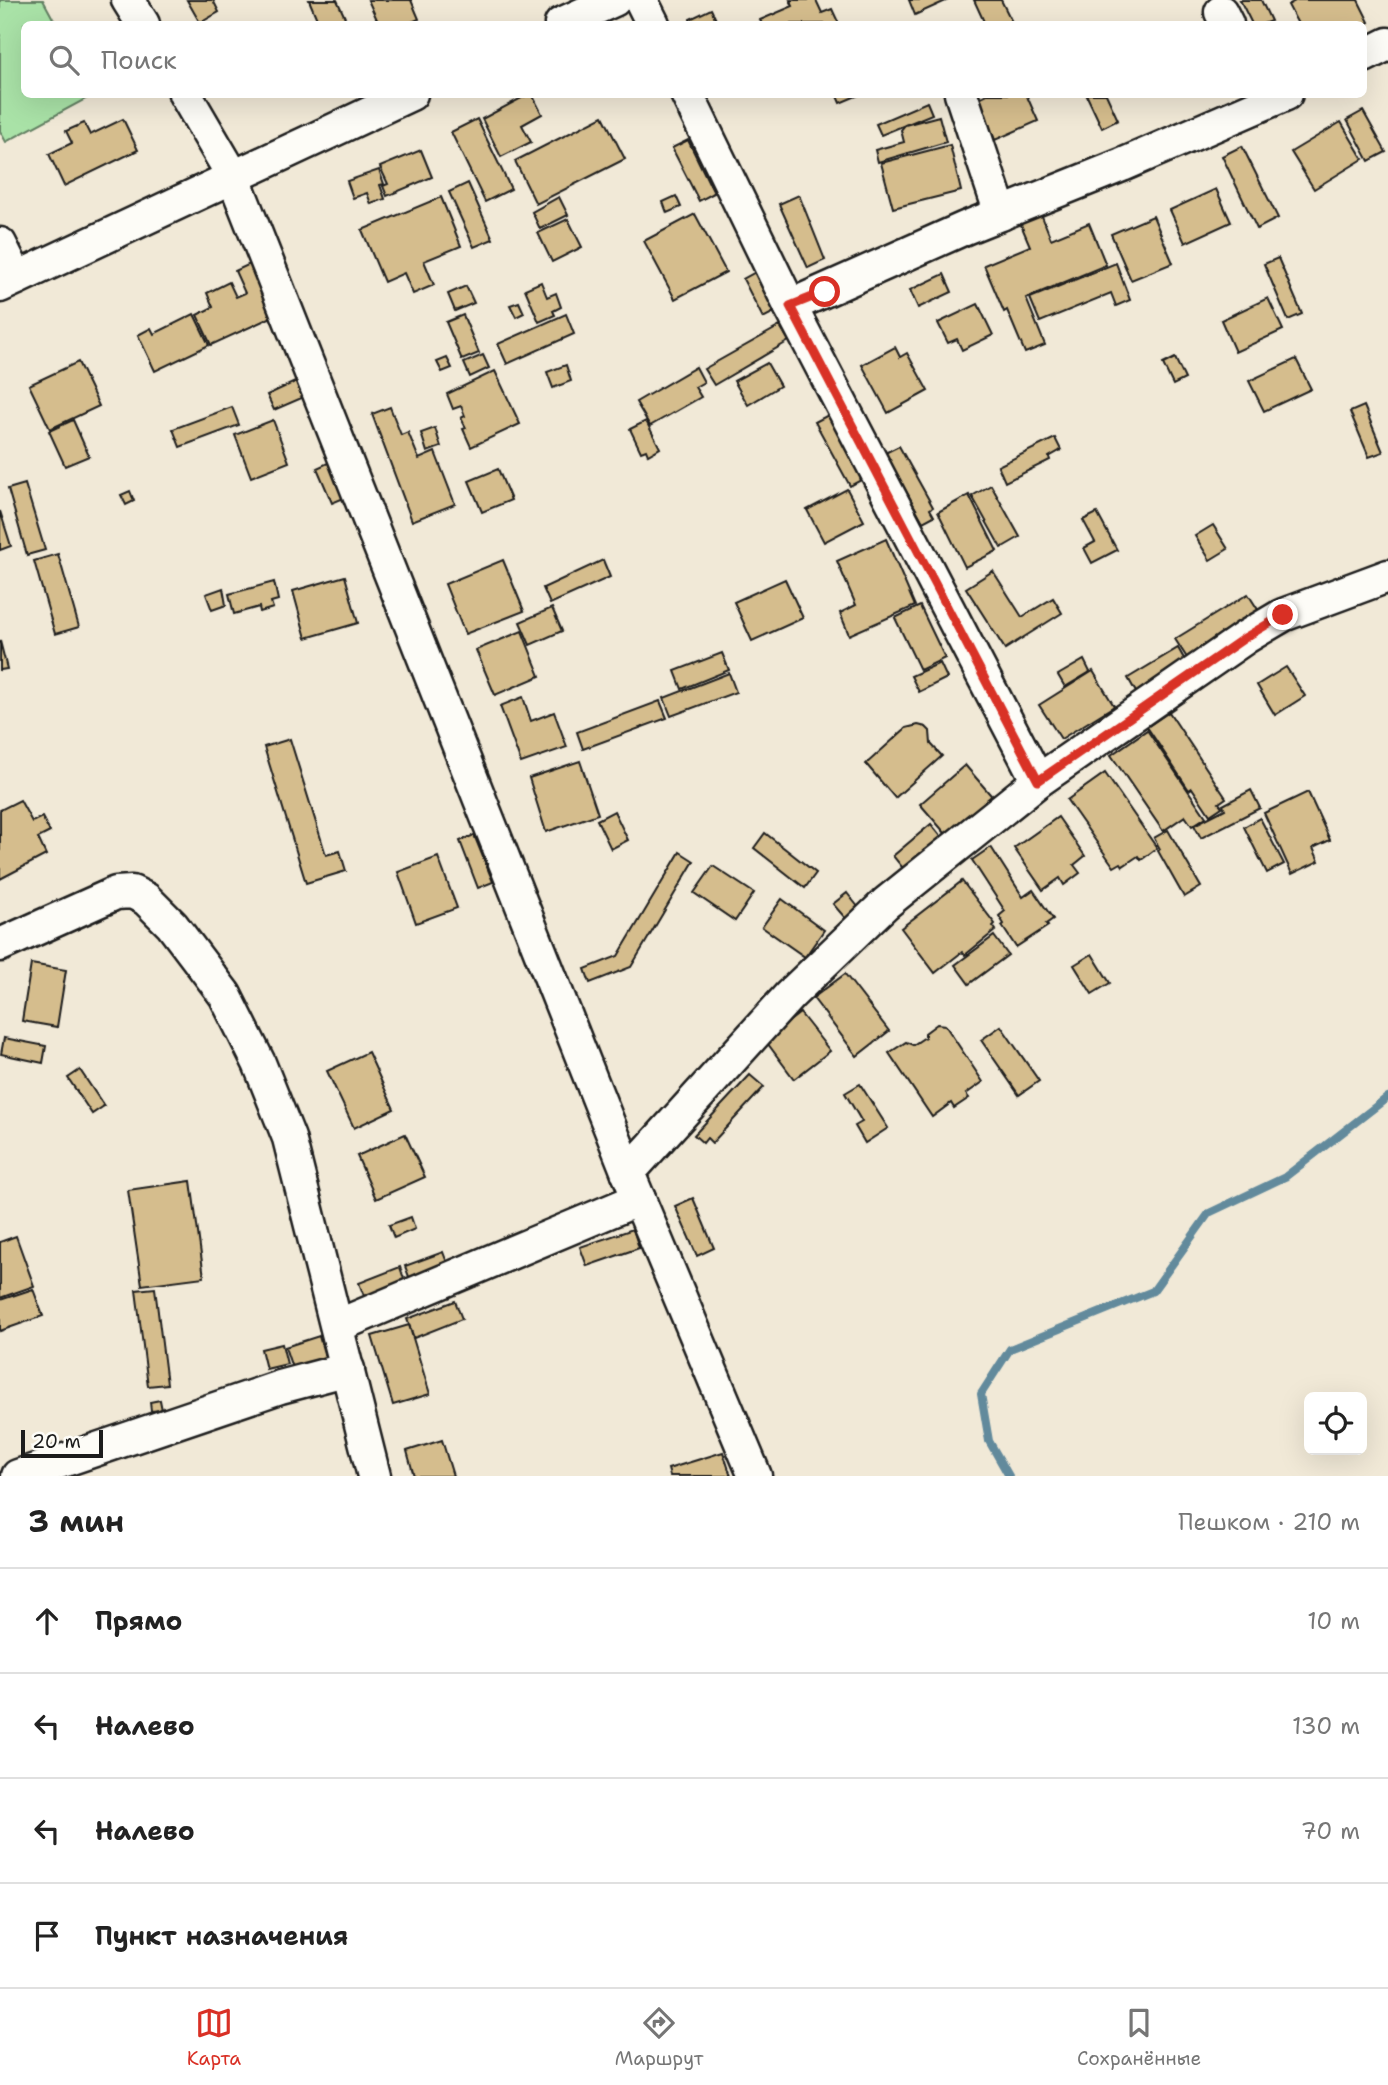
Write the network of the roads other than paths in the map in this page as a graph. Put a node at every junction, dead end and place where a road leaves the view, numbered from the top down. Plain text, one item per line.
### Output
1 (128, 0) edge
2 (614, 0) edge
3 (641, 0) edge
4 (141, 21) edge
5 (568, 21) edge
6 (652, 21) edge
7 (1388, 44) edge
8 (1367, 55) edge
9 (186, 98) edge
10 (402, 98) edge
11 (689, 98) edge
12 (962, 98) edge
13 (1267, 99) edge
14 (233, 176) junction
15 (1001, 214) junction
16 (0, 244) edge
17 (8, 282) edge
18 (790, 306) junction
19 (1388, 576) edge
20 (1038, 781) junction
21 (0, 945) edge
22 (633, 1186) junction
23 (337, 1326) junction
24 (348, 1369) junction
25 (18, 1476) edge
26 (374, 1476) edge
27 (755, 1476) edge

1 - 4 street
2 - 5 street
3 - 6 street
7 - 8 street
9 - 14 street
10 - 14 street
11 - 18 street
12 - 15 street
13 - 15 street
14 - 17 street
14 - 22 street
15 - 18 street
16 - 17 street
18 - 20 street
19 - 20 street
20 - 22 street
21 - 23 street
22 - 23 street
22 - 27 street
23 - 24 street
24 - 25 street
24 - 26 street

